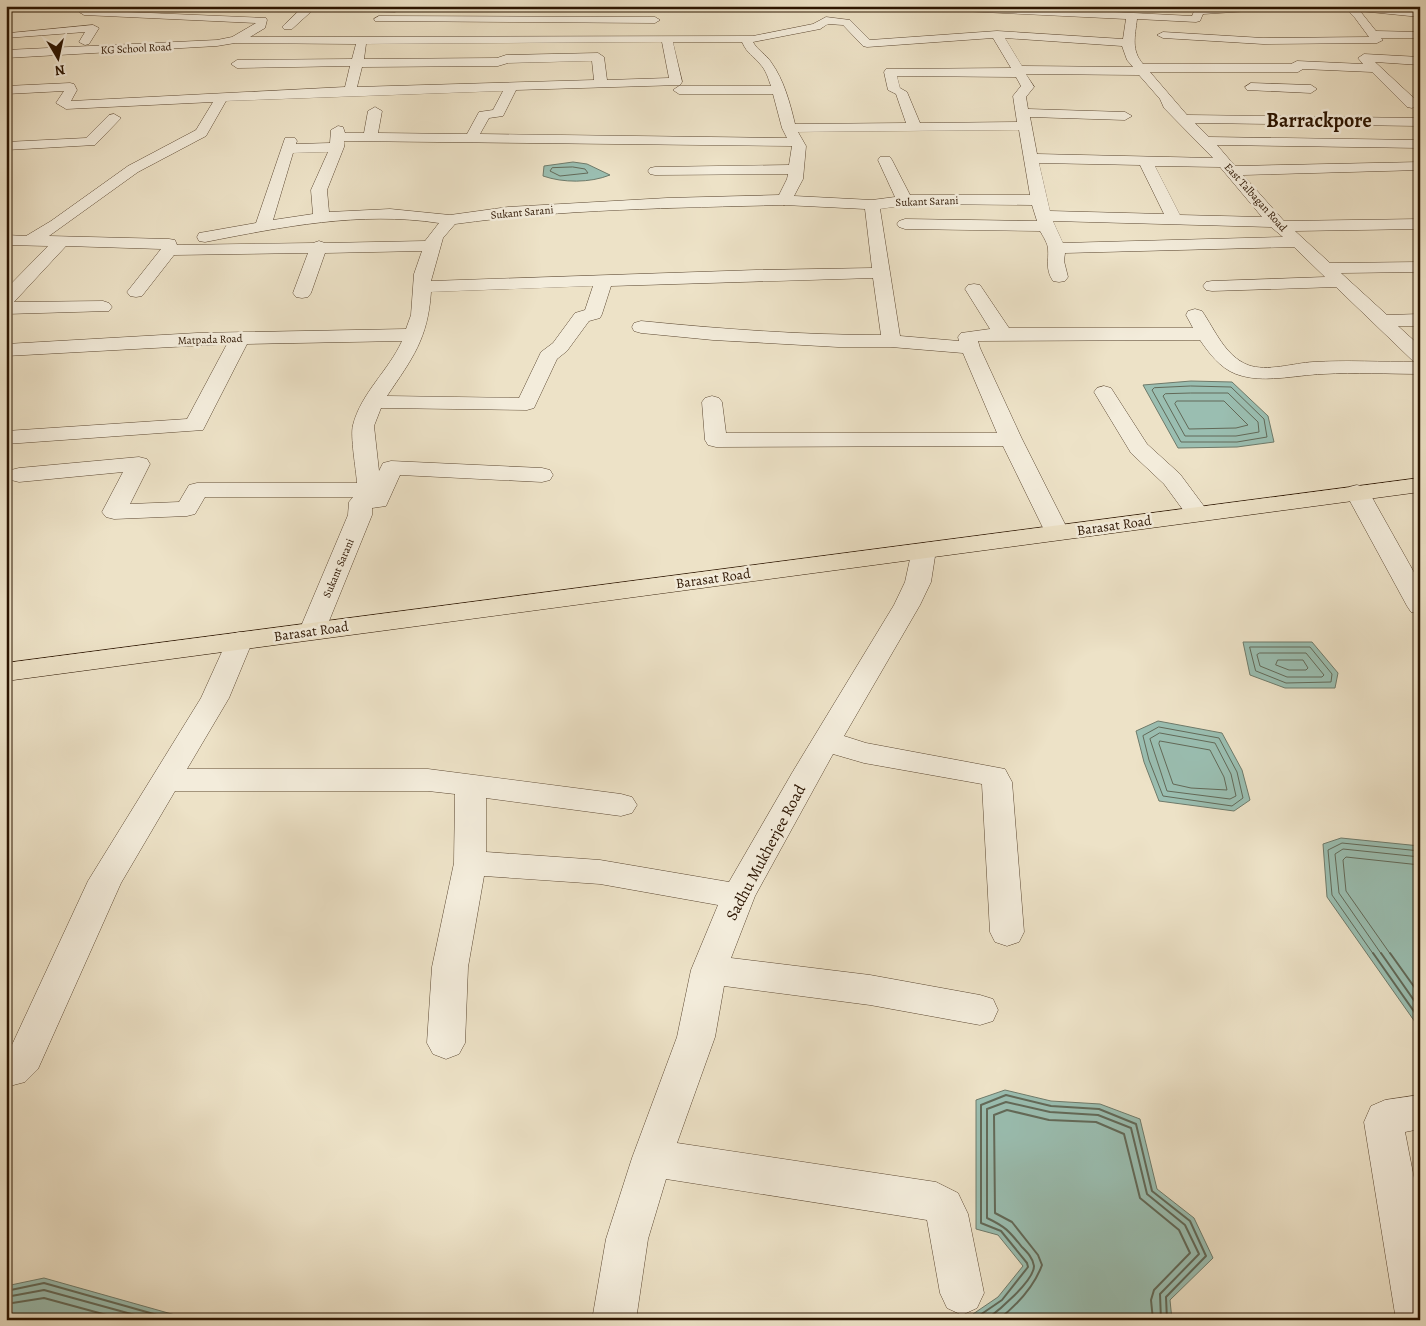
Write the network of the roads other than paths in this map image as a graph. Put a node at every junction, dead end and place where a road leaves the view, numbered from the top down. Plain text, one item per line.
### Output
1 (311, 6) edge
2 (318, 6) edge
3 (506, 6) edge
4 (921, 6) edge
5 (1157, 6) edge
6 (1279, 6) edge
7 (1344, 6) edge
8 (1350, 7) edge
9 (230, 8) dead end
10 (396, 8) edge
11 (1196, 8) edge
12 (1239, 8) edge
13 (1364, 8) edge
14 (1076, 10) edge
15 (84, 12) dead end
16 (1398, 13) junction
17 (1420, 14) edge
18 (1132, 15) junction
19 (211, 17) junction
20 (378, 19) junction
21 (496, 19) junction
22 (669, 20) dead end
23 (1420, 24) edge
24 (766, 25) dead end
25 (870, 25) dead end
26 (370, 26) dead end
27 (850, 26) junction
28 (957, 26) dead end
29 (274, 27) junction
30 (306, 27) dead end
31 (1065, 27) dead end
32 (804, 30) junction
33 (169, 32) dead end
34 (997, 34) junction
35 (1374, 34) junction
36 (970, 35) junction
37 (1420, 35) edge
38 (10, 36) dead end
39 (1279, 36) junction
40 (1135, 38) junction
41 (667, 39) junction
42 (746, 39) junction
43 (235, 40) junction
44 (362, 40) junction
45 (590, 40) junction
46 (479, 42) junction
47 (149, 47) junction
48 (1146, 48) dead end
49 (78, 50) junction
50 (6, 54) edge
51 (1273, 56) dead end
52 (598, 57) junction
53 (1420, 61) edge
54 (357, 63) junction
55 (1296, 63) junction
56 (237, 64) dead end
57 (1375, 68) junction
58 (1141, 69) junction
59 (1018, 71) junction
60 (461, 75) dead end
61 (491, 75) dead end
62 (431, 76) dead end
63 (601, 84) junction
64 (1155, 85) junction
65 (1173, 85) dead end
66 (512, 86) junction
67 (1237, 86) dead end
68 (1311, 89) junction
69 (6, 90) edge
70 (425, 90) junction
71 (679, 90) dead end
72 (778, 90) junction
73 (350, 91) junction
74 (221, 98) junction
75 (1319, 102) dead end
76 (1416, 104) edge
77 (1236, 106) dead end
78 (1386, 107) junction
79 (375, 111) dead end
80 (1186, 112) junction
81 (1125, 116) dead end
82 (114, 118) dead end
83 (1024, 119) junction
84 (1396, 122) junction
85 (1420, 122) edge
86 (789, 128) junction
87 (915, 128) junction
88 (370, 137) junction
89 (472, 137) junction
90 (337, 138) junction
91 (1206, 141) junction
92 (1419, 144) edge
93 (802, 145) junction
94 (6, 146) edge
95 (1031, 158) junction
96 (885, 160) dead end
97 (1145, 161) junction
98 (1420, 166) edge
99 (1228, 167) junction
100 (796, 169) junction
101 (655, 170) dead end
102 (1245, 186) junction
103 (1263, 186) dead end
104 (784, 200) junction
105 (905, 201) junction
106 (872, 205) junction
107 (1043, 214) junction
108 (321, 218) junction
109 (450, 220) junction
110 (1175, 220) junction
111 (905, 224) dead end
112 (1277, 224) junction
113 (1420, 224) edge
114 (263, 225) junction
115 (6, 240) edge
116 (29, 241) junction
117 (61, 242) junction
118 (1298, 242) junction
119 (319, 246) junction
120 (432, 246) junction
121 (169, 247) junction
122 (1057, 248) junction
123 (1420, 266) edge
124 (1326, 268) junction
125 (883, 273) junction
126 (1060, 277) dead end
127 (604, 280) junction
128 (1342, 282) junction
129 (1212, 286) dead end
130 (422, 287) junction
131 (974, 289) dead end
132 (136, 292) dead end
133 (302, 293) dead end
134 (6, 300) edge
135 (103, 307) dead end
136 (6, 308) edge
137 (1195, 315) dead end
138 (1420, 320) edge
139 (1381, 321) junction
140 (641, 327) dead end
141 (1003, 334) junction
142 (1206, 334) junction
143 (414, 335) junction
144 (240, 338) junction
145 (891, 341) junction
146 (970, 348) junction
147 (6, 350) edge
148 (1420, 357) edge
149 (1420, 368) edge
150 (1104, 392) dead end
151 (373, 402) junction
152 (712, 402) dead end
153 (6, 438) edge
154 (1011, 439) junction
155 (19, 475) dead end
156 (542, 475) dead end
157 (1420, 485) edge
158 (1357, 492) junction
159 (365, 496) junction
160 (1197, 514) junction
161 (1057, 532) junction
162 (924, 550) junction
163 (1420, 606) edge
164 (312, 631) junction
165 (240, 640) junction
166 (6, 672) edge
167 (826, 741) junction
168 (165, 780) junction
169 (471, 786) junction
170 (621, 805) dead end
171 (470, 863) junction
172 (738, 896) junction
173 (1008, 932) dead end
174 (709, 970) junction
175 (980, 1010) dead end
176 (446, 1043) dead end
177 (6, 1072) edge
178 (1420, 1112) edge
179 (652, 1158) junction
180 (962, 1292) dead end
181 (614, 1320) edge
182 (1418, 1320) edge

1 - 29 street
2 - 10 street
3 - 21 street
4 - 14 street
5 - 11 street
6 - 12 street
7 - 8 street
8 - 13 street
8 - 35 street
9 - 19 street
10 - 20 street
11 - 12 street
11 - 18 street
13 - 16 street
14 - 18 street
14 - 31 street
15 - 19 street
16 - 17 street
16 - 23 street
18 - 40 street
19 - 29 street
20 - 21 street
20 - 26 street
21 - 22 street
21 - 46 street
24 - 32 street
25 - 27 street
27 - 32 street
27 - 36 street
28 - 36 street
29 - 30 street
29 - 43 street
32 - 42 street
33 - 47 street
34 - 36 street
34 - 40 street
34 - 59 street
35 - 37 street
35 - 39 street
38 - 49 street
39 - 40 street
39 - 55 street
40 - 48 street
40 - 58 street, East Talbagan Road
41 - 42 street
41 - 45 street
41 - 63 street
42 - 72 street
43 - 44 street
43 - 47 street, KG School Road
44 - 46 street
44 - 54 street
45 - 46 street
45 - 52 street
47 - 49 street, KG School Road
49 - 50 street, KG School Road
51 - 55 street
52 - 54 street
52 - 63 street
53 - 57 street
54 - 56 street
54 - 73 street
55 - 57 street
55 - 58 street
55 - 68 street
57 - 76 street
58 - 59 street
58 - 64 street, East Talbagan Road
59 - 83 street
59 - 87 street
60 - 61 street
62 - 70 street
63 - 66 street
64 - 65 street
64 - 80 street, East Talbagan Road
66 - 70 street
66 - 89 street
67 - 68 street
68 - 75 street
69 - 74 street
70 - 73 street
71 - 72 street
72 - 86 street
73 - 74 street
74 - 116 street
76 - 78 street
77 - 78 street
78 - 84 street
79 - 88 street
80 - 84 street
80 - 91 street, East Talbagan Road
81 - 83 street
82 - 94 street
83 - 87 street
83 - 95 street
84 - 85 street
84 - 92 street
86 - 87 street
86 - 93 street
88 - 89 street
88 - 90 street
89 - 93 street
90 - 108 street
90 - 114 street
91 - 92 street
91 - 99 street, East Talbagan Road
93 - 100 street
95 - 97 street
95 - 107 street
96 - 105 street
97 - 99 street
97 - 110 street
98 - 99 street
99 - 102 street, East Talbagan Road
100 - 101 street
100 - 104 street
102 - 103 street
102 - 112 street, East Talbagan Road
104 - 106 street, Sukant Sarani
104 - 109 street, Sukant Sarani
105 - 106 street, Sukant Sarani
105 - 107 street, Sukant Sarani
106 - 125 street
107 - 110 street
107 - 111 street
107 - 122 street
108 - 109 street
108 - 114 street
109 - 120 street, Sukant Sarani
110 - 112 street
112 - 113 street
112 - 118 street, East Talbagan Road
114 - 121 street
115 - 116 street
116 - 117 street
117 - 121 street
117 - 134 street
118 - 122 street
118 - 124 street, East Talbagan Road
119 - 120 street
119 - 121 street
119 - 133 street
120 - 130 street, Sukant Sarani
121 - 132 street
122 - 126 street
123 - 124 street
124 - 128 street, East Talbagan Road
125 - 127 street
125 - 145 street
127 - 130 street
127 - 151 street
128 - 129 street
128 - 139 street, East Talbagan Road
130 - 143 street, Sukant Sarani
131 - 141 street
135 - 136 street
137 - 142 street
138 - 139 street
139 - 148 street, East Talbagan Road
140 - 145 street
141 - 142 street
141 - 146 street
142 - 149 street
143 - 144 street, Matpada Road
143 - 151 street, Sukant Sarani
144 - 147 street, Matpada Road
144 - 153 street
145 - 146 street
146 - 154 street
150 - 160 street
151 - 159 street, Sukant Sarani
152 - 154 street
154 - 161 street
155 - 159 street
156 - 159 street
157 - 158 main road, Barasat Road
158 - 160 main road, Barasat Road
158 - 163 street
159 - 164 street, Sukant Sarani
160 - 161 main road, Barasat Road
161 - 162 main road, Barasat Road
162 - 164 main road, Barasat Road
162 - 167 street, Sadhu Mukherjee Road
164 - 165 main road, Barasat Road
165 - 166 main road, Barasat Road
165 - 168 street
167 - 172 street, Sadhu Mukherjee Road
167 - 173 street
168 - 169 street
168 - 177 street
169 - 170 street
169 - 171 street
171 - 172 street
171 - 176 street
172 - 174 street, Sadhu Mukherjee Road
174 - 175 street
174 - 179 street, Sadhu Mukherjee Road
178 - 182 street
179 - 180 street
179 - 181 street, Sadhu Mukherjee Road

